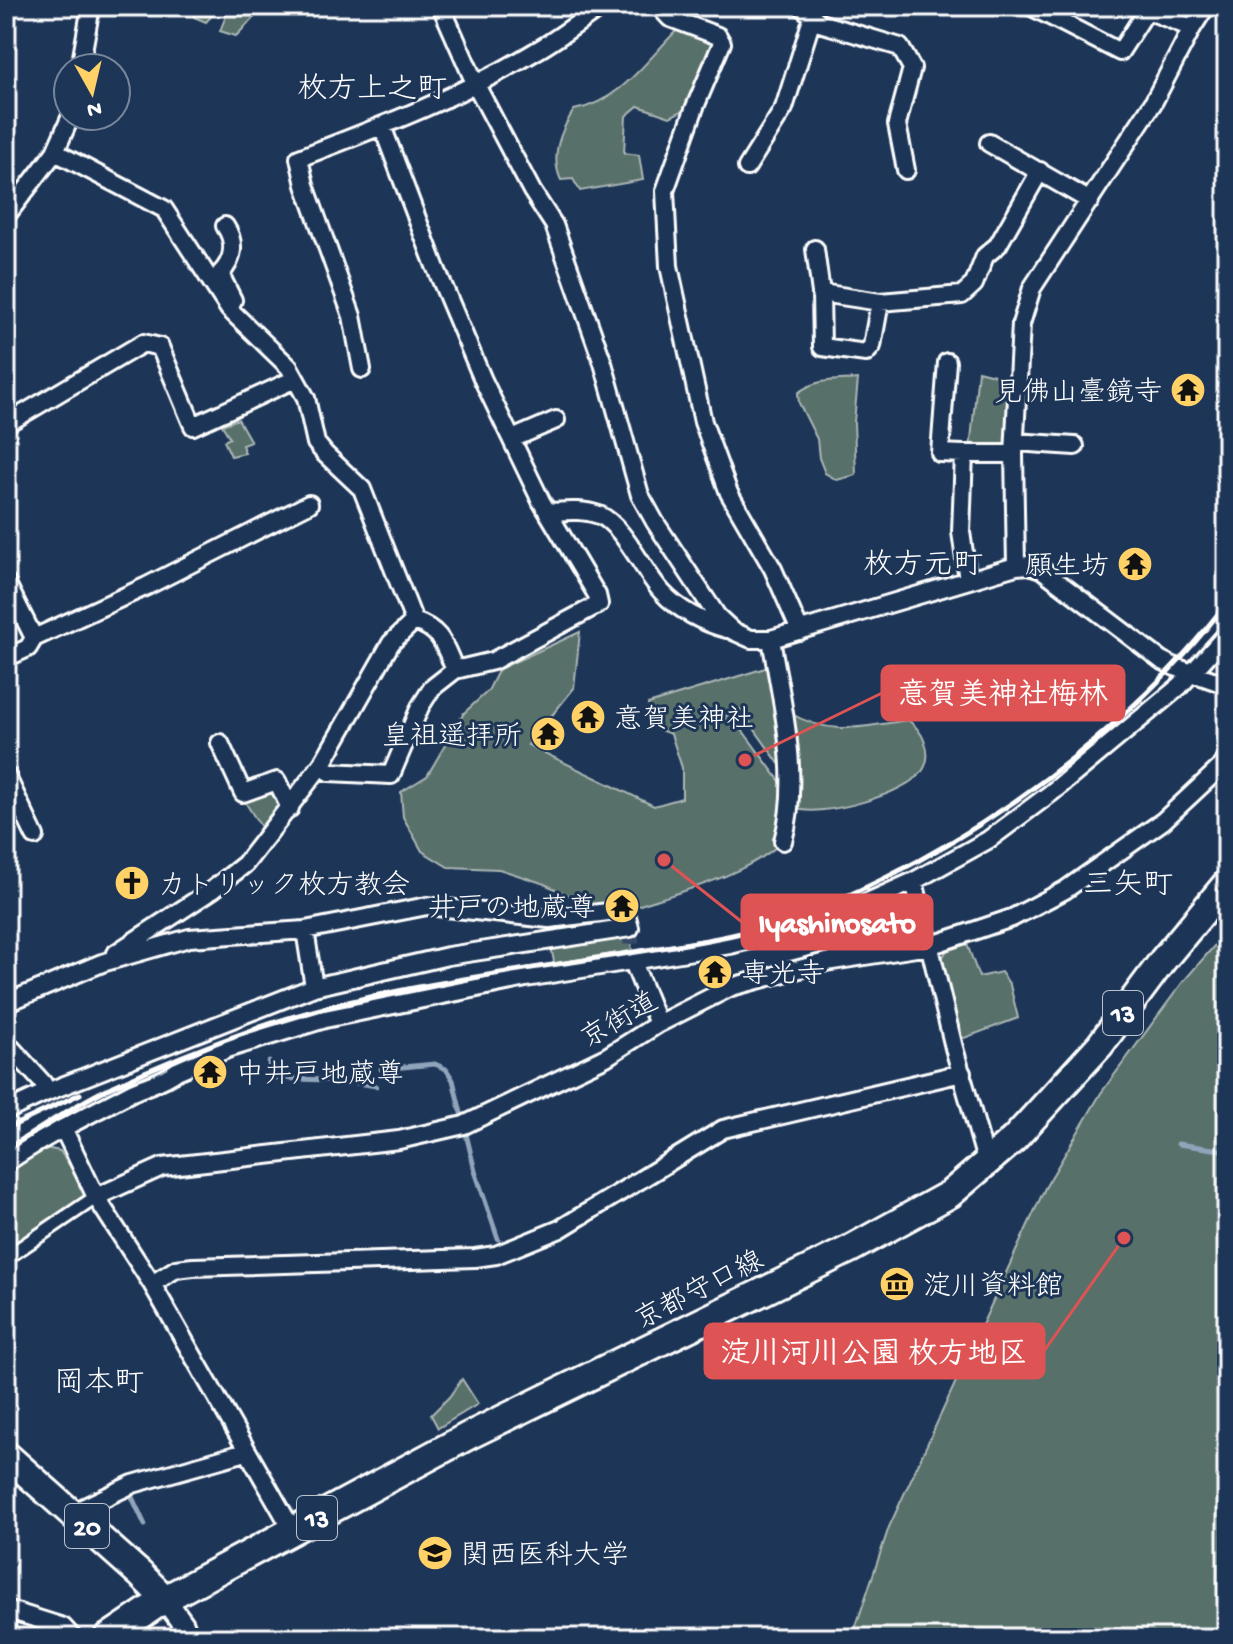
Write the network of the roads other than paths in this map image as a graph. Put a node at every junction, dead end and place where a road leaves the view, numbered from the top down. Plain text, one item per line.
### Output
1 (91, 6) edge
2 (441, 6) edge
3 (603, 6) edge
4 (659, 6) edge
5 (1030, 6) edge
6 (1206, 6) edge
7 (807, 11) edge
8 (1192, 28) junction
9 (83, 52) edge
10 (475, 83) junction
11 (382, 126) junction
12 (64, 132) edge
13 (989, 143) dead end
14 (55, 152) junction
15 (747, 167) dead end
16 (906, 170) dead end
17 (1040, 171) junction
18 (1090, 201) junction
19 (6, 216) edge
20 (225, 226) dead end
21 (815, 249) dead end
22 (821, 293) junction
23 (880, 302) junction
24 (229, 309) junction
25 (947, 362) dead end
26 (362, 369) dead end
27 (295, 379) junction
28 (556, 420) dead end
29 (6, 424) edge
30 (512, 439) junction
31 (1075, 446) dead end
32 (1014, 448) junction
33 (964, 454) junction
34 (309, 504) dead end
35 (549, 512) junction
36 (1016, 566) junction
37 (968, 580) junction
38 (6, 582) edge
39 (414, 621) junction
40 (733, 631) junction
41 (800, 631) junction
42 (1227, 634) edge
43 (34, 638) junction
44 (771, 639) junction
45 (6, 658) edge
46 (455, 670) junction
47 (1190, 672) junction
48 (1227, 685) edge
49 (220, 743) dead end
50 (1227, 757) edge
51 (322, 764) junction
52 (6, 775) edge
53 (290, 808) junction
54 (35, 836) dead end
55 (783, 841) dead end
56 (914, 881) junction
57 (1227, 883) edge
58 (305, 930) junction
59 (929, 946) junction
60 (633, 962) junction
61 (102, 963) junction
62 (314, 987) junction
63 (6, 1003) edge
64 (658, 1024) junction
65 (6, 1042) edge
66 (962, 1073) junction
67 (47, 1092) junction
68 (6, 1111) edge
69 (63, 1128) junction
70 (6, 1163) edge
71 (987, 1164) junction
72 (96, 1197) junction
73 (6, 1258) edge
74 (152, 1284) junction
75 (246, 1452) junction
76 (6, 1455) edge
77 (72, 1513) junction
78 (293, 1531) junction
79 (165, 1599) junction
80 (6, 1609) edge
81 (73, 1638) edge
82 (107, 1638) edge
83 (188, 1638) edge

1 - 9 street
2 - 10 street
3 - 10 street
4 - 41 street
5 - 8 street
6 - 8 street
7 - 15 street
7 - 16 street
8 - 18 street
10 - 11 street
10 - 40 street
11 - 26 street
11 - 30 street
12 - 14 street
13 - 17 street
14 - 19 street
14 - 24 street
17 - 18 street
17 - 23 street
18 - 32 street
20 - 24 street
21 - 22 street
22 - 23 street
22 - 23 street
24 - 27 street
25 - 33 street
27 - 29 street
27 - 39 street
28 - 30 street
30 - 35 street
31 - 32 street
32 - 33 street
32 - 36 street
33 - 37 street
34 - 43 street
35 - 40 street
35 - 46 street
36 - 37 street
36 - 47 street
37 - 41 street
38 - 43 street
39 - 46 street
39 - 51 street
40 - 44 street
41 - 44 street
42 - 47 street
43 - 45 street
44 - 55 street
46 - 51 street
47 - 48 street
47 - 56 street
49 - 53 street
50 - 59 street, 京街道
51 - 53 street
52 - 54 street
53 - 61 street
56 - 59 street
56 - 60 street
57 - 71 main road, 京都守口線 / 13
58 - 61 street
58 - 62 street
58 - 62 street
59 - 64 street, 京街道
59 - 66 street
60 - 64 street
60 - 69 street
61 - 63 street
62 - 67 street
64 - 72 street, 京街道
65 - 67 street
66 - 71 street
66 - 74 street
67 - 68 street
69 - 70 street
69 - 72 street
71 - 78 main road, 京都守口線 / 13
72 - 73 street, 京街道
72 - 74 street
74 - 75 street
75 - 77 street
75 - 78 street
76 - 77 main road, 20
77 - 79 main road, 20
78 - 79 main road, 京都守口線 / 13
79 - 82 main road, 京都守口線 / 13
79 - 83 street
80 - 81 street

